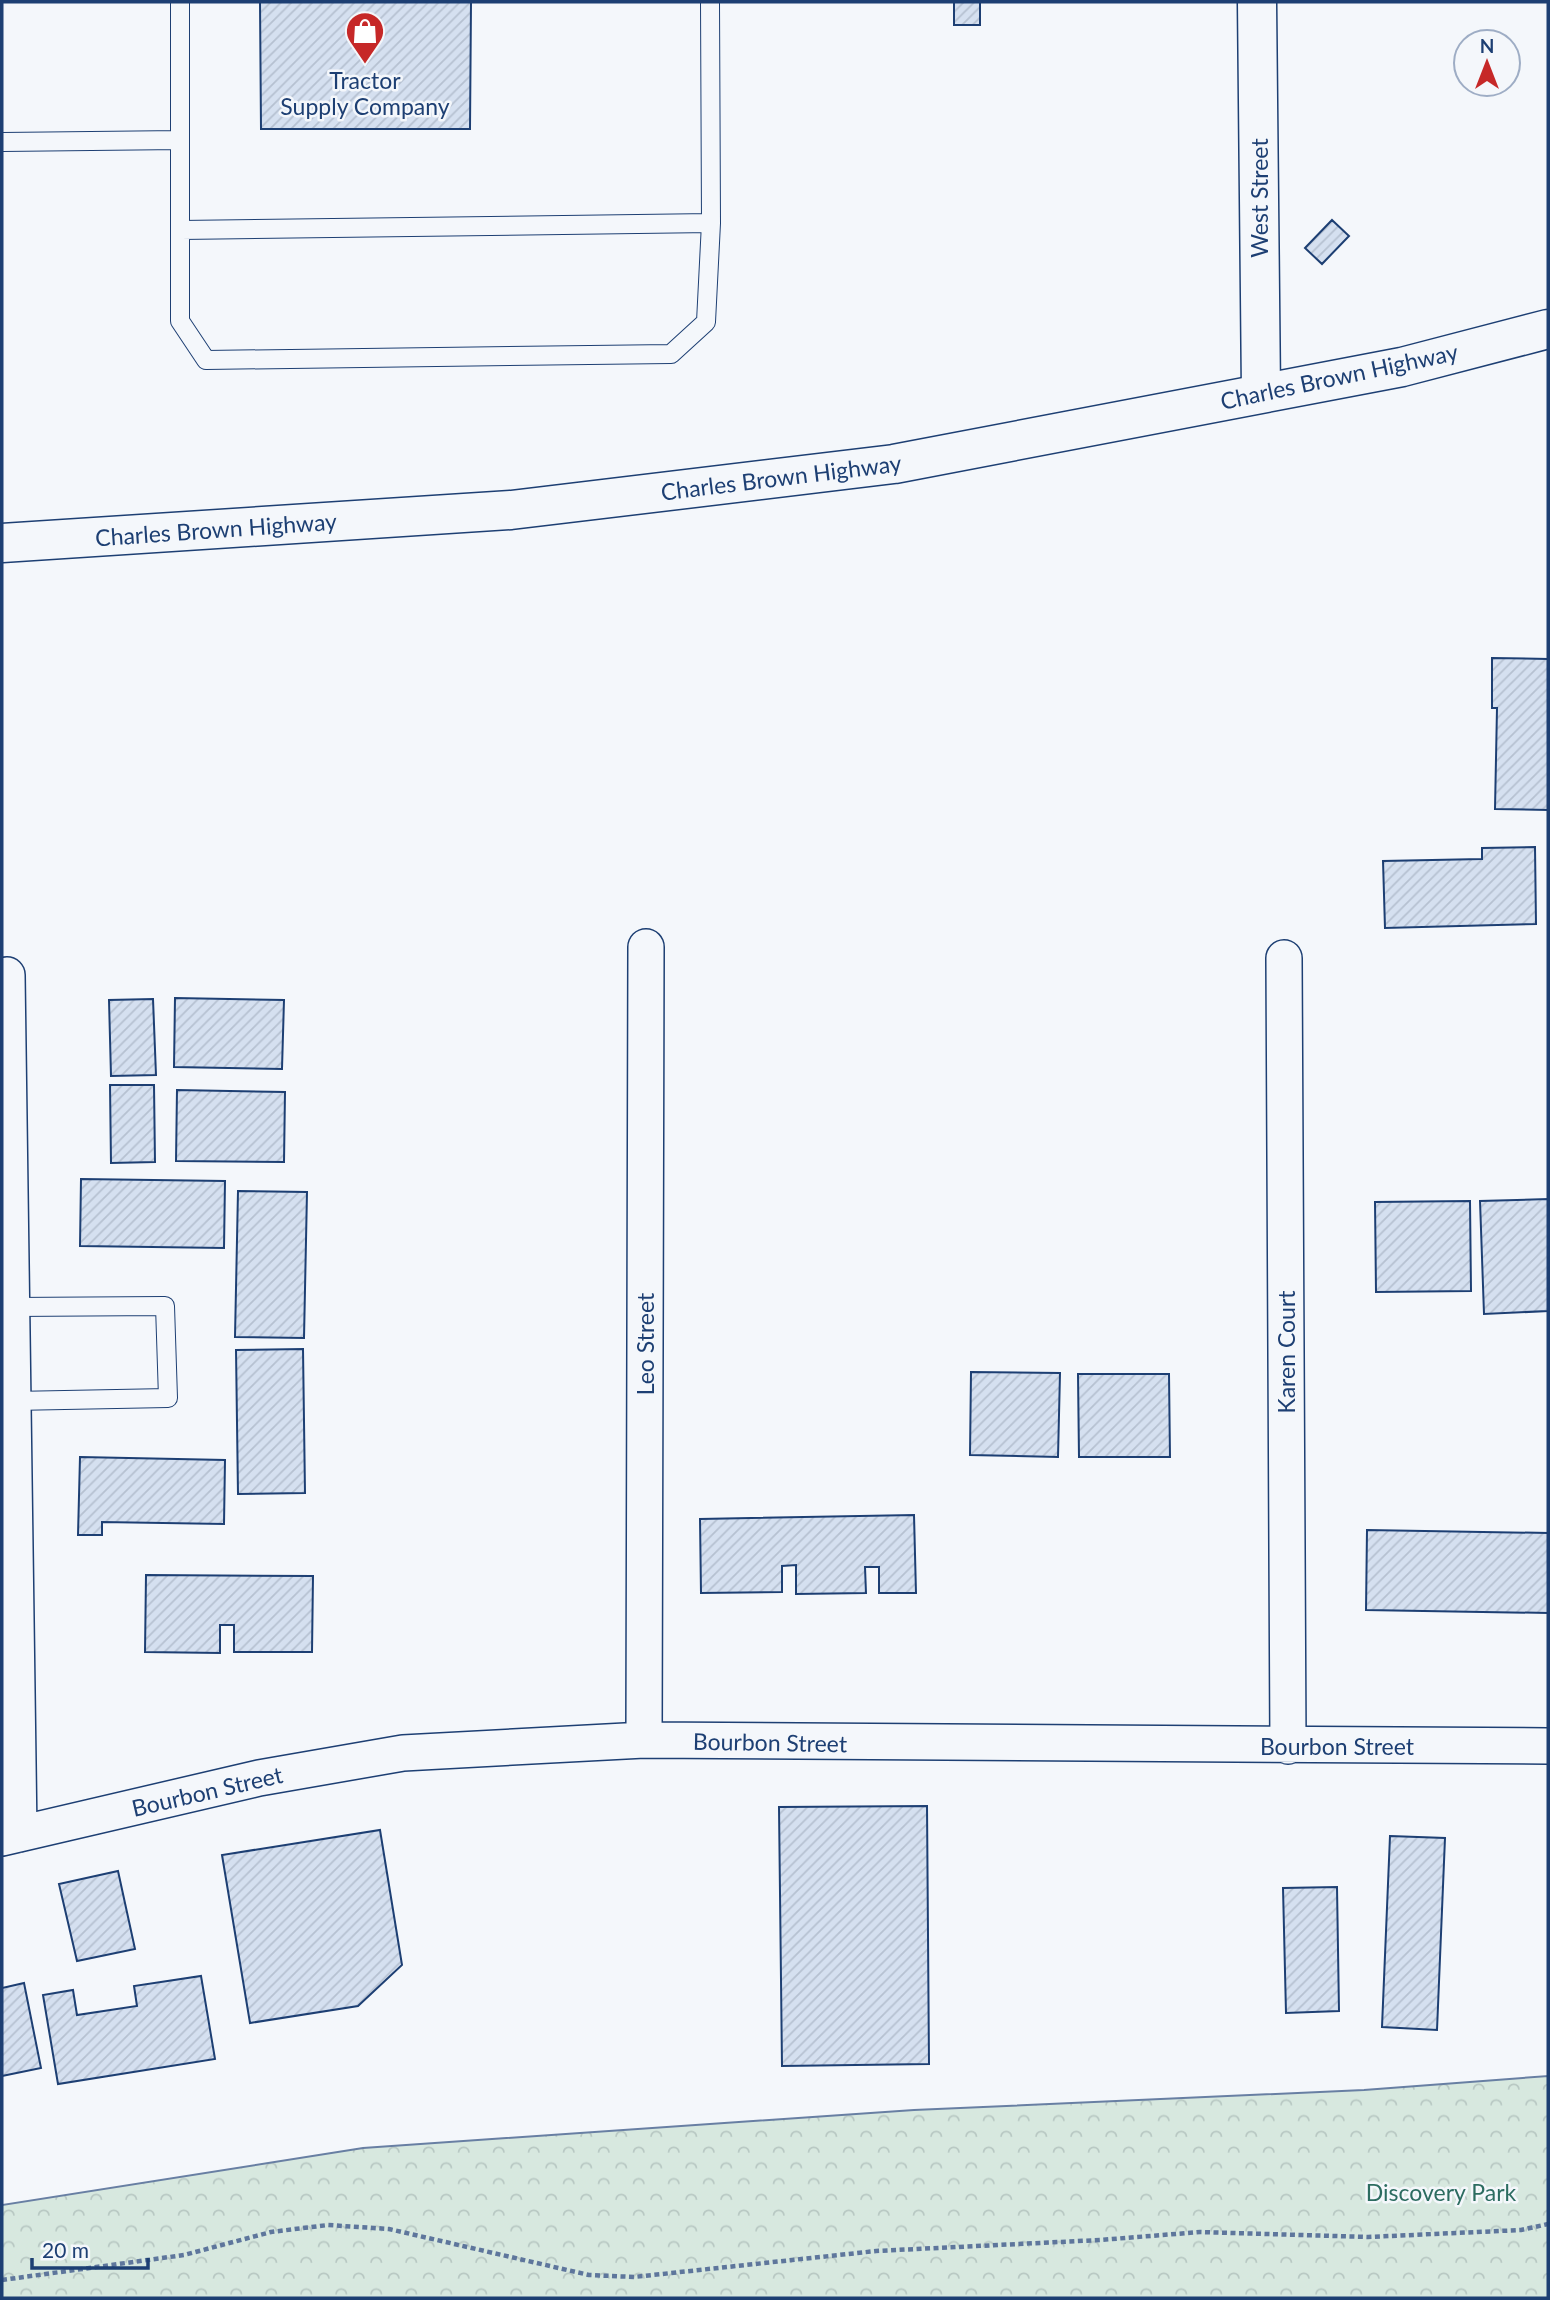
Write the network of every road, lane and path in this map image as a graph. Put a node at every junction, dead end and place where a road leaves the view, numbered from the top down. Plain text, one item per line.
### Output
1 (180, 2) edge
2 (710, 2) edge
3 (1257, 2) edge
4 (180, 140) junction
5 (2, 142) edge
6 (711, 223) junction
7 (181, 230) junction
8 (1548, 329) edge
9 (1261, 393) junction
10 (2, 543) edge
11 (646, 947) dead end
12 (1284, 958) dead end
13 (7, 975) dead end
14 (12, 1307) junction
15 (13, 1401) junction
16 (645, 1740) junction
17 (1288, 1746) junction
18 (1548, 1746) edge
19 (10, 1836) edge
20 (1548, 2224) edge
21 (2, 2280) edge

1 - 4 lane
2 - 6 lane
3 - 9 main road, West Street
4 - 5 lane
4 - 7 lane
6 - 7 lane
6 - 7 lane
8 - 9 main road, Charles Brown Highway
9 - 10 main road, Charles Brown Highway
11 - 16 street, Leo Street
12 - 17 street, Karen Court
13 - 14 street
14 - 15 street
14 - 15 lane
15 - 19 street
16 - 17 street, Bourbon Street
16 - 19 street, Bourbon Street
17 - 18 street, Bourbon Street
20 - 21 path

